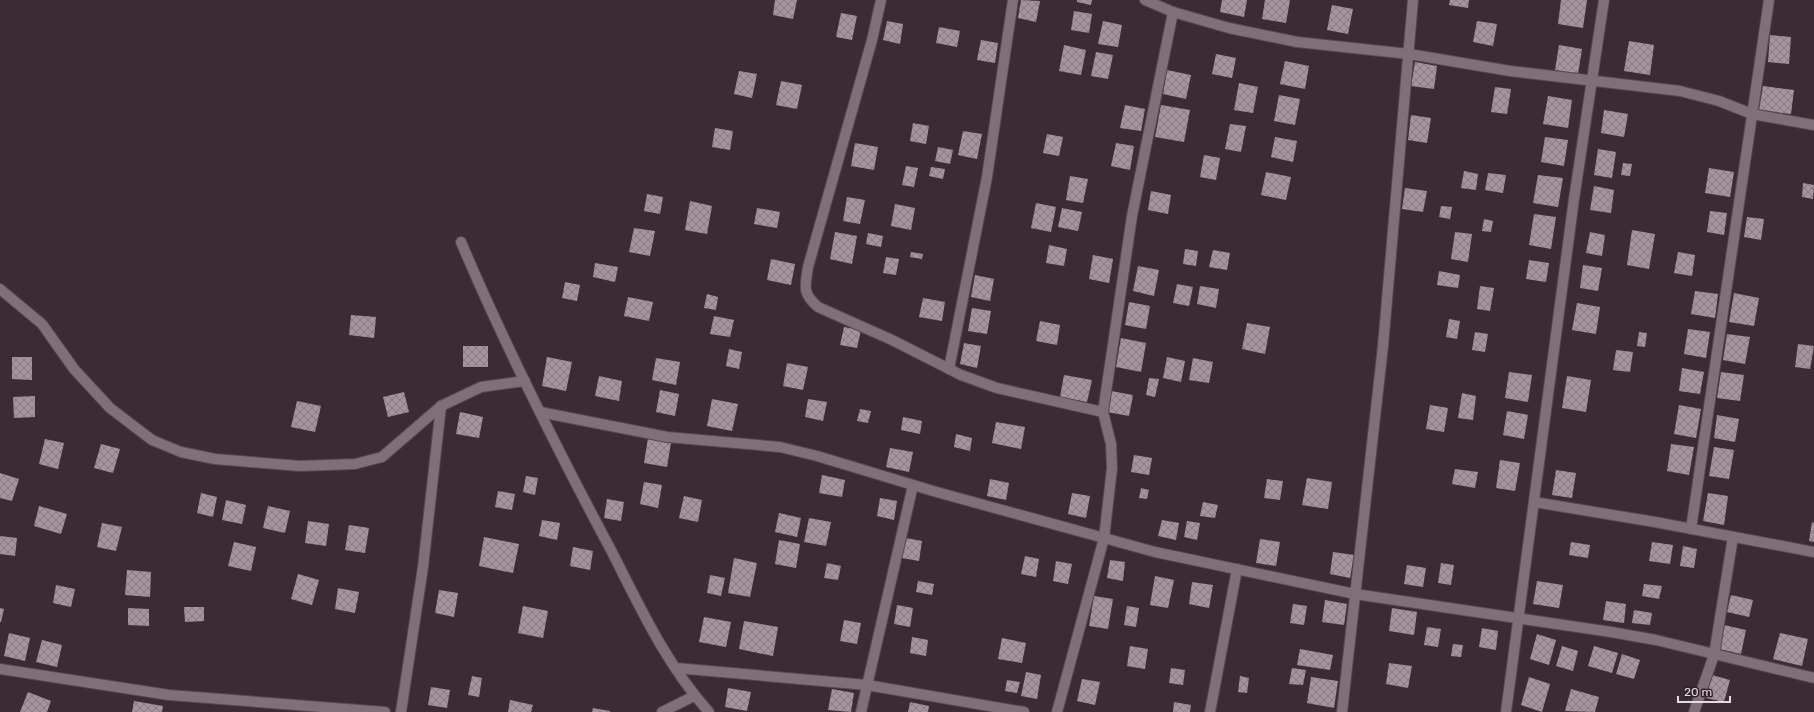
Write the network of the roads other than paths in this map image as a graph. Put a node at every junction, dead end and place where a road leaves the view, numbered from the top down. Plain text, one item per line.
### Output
1 (881, 0) edge
2 (1013, 0) edge
3 (1145, 0) edge
4 (1413, 0) edge
5 (1604, 0) edge
6 (1769, 0) edge
7 (1173, 12) junction
8 (1409, 54) junction
9 (1592, 81) junction
10 (1752, 114) junction
11 (1814, 126) edge
12 (461, 242) dead end
13 (0, 289) edge
14 (948, 369) junction
15 (525, 381) junction
16 (441, 406) junction
17 (540, 412) junction
18 (1103, 412) junction
19 (913, 485) junction
20 (1534, 502) junction
21 (1691, 529) junction
22 (1733, 537) junction
23 (1104, 538) junction
24 (1814, 552) edge
25 (1238, 569) junction
26 (1355, 594) junction
27 (1518, 618) junction
28 (1714, 655) junction
29 (676, 668) junction
30 (0, 669) edge
31 (1814, 678) edge
32 (867, 685) junction
33 (694, 696) junction
34 (385, 712) edge
35 (401, 712) edge
36 (662, 712) edge
37 (709, 712) edge
38 (861, 712) edge
39 (1024, 712) edge
40 (1057, 712) edge
41 (1210, 712) edge
42 (1342, 712) edge
43 (1506, 712) edge
44 (1694, 712) edge

1 - 14 street
2 - 14 street
3 - 7 street
4 - 8 street
5 - 9 street
6 - 10 street
7 - 8 street
7 - 18 street
8 - 9 street
8 - 26 street
9 - 10 street
9 - 20 street
10 - 11 street
10 - 21 street
12 - 15 street
13 - 16 street
14 - 18 street
15 - 16 street
15 - 17 street
16 - 35 street
17 - 19 street
17 - 29 street
18 - 23 street
19 - 23 street
19 - 32 street
20 - 21 street
20 - 27 street
21 - 22 street
22 - 24 street
22 - 28 street
23 - 25 street
23 - 40 street
25 - 26 street
25 - 41 street
26 - 27 street
26 - 42 street
27 - 28 street
27 - 43 street
28 - 31 street
28 - 44 street
29 - 32 street
29 - 33 street
30 - 34 street
32 - 38 street
32 - 39 street
33 - 36 street
33 - 37 street

